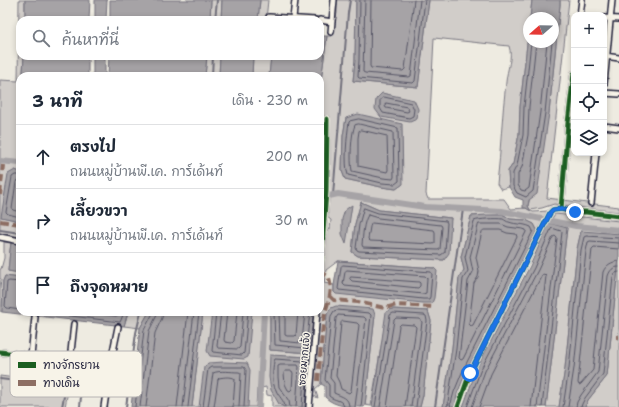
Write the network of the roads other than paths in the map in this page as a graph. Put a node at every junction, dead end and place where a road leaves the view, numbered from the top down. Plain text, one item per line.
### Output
1 (295, 0) edge
2 (334, 0) edge
3 (582, 0) edge
4 (612, 0) edge
5 (580, 12) edge
6 (293, 16) edge
7 (607, 18) edge
8 (610, 19) junction
9 (619, 19) edge
10 (324, 21) edge
11 (332, 22) junction
12 (331, 32) dead end
13 (606, 48) edge
14 (607, 56) edge
15 (619, 58) edge
16 (607, 93) edge
17 (619, 94) edge
18 (327, 119) dead end
19 (571, 123) edge
20 (607, 126) edge
21 (619, 128) edge
22 (596, 156) edge
23 (591, 203) dead end
24 (562, 209) junction
25 (619, 216) edge
26 (324, 217) edge
27 (0, 238) edge
28 (16, 240) edge
29 (317, 316) edge
30 (35, 317) dead end
31 (74, 324) dead end
32 (118, 327) dead end
33 (32, 351) edge
34 (71, 351) edge
35 (113, 351) edge
36 (0, 352) edge
37 (10, 353) edge
38 (105, 397) edge
39 (104, 407) edge
40 (309, 407) edge
41 (458, 407) edge

1 - 6 street
2 - 11 street
3 - 5 street
4 - 8 street
7 - 8 street
8 - 9 street
8 - 13 street
10 - 11 street
11 - 12 street
14 - 15 street
16 - 17 street
18 - 26 street
19 - 24 street
20 - 21 street
22 - 23 street
24 - 25 street
24 - 41 street
27 - 28 street
29 - 40 street, ซอยมากแจ้ง
30 - 33 street
31 - 34 street
32 - 35 street
36 - 37 street
38 - 39 street

